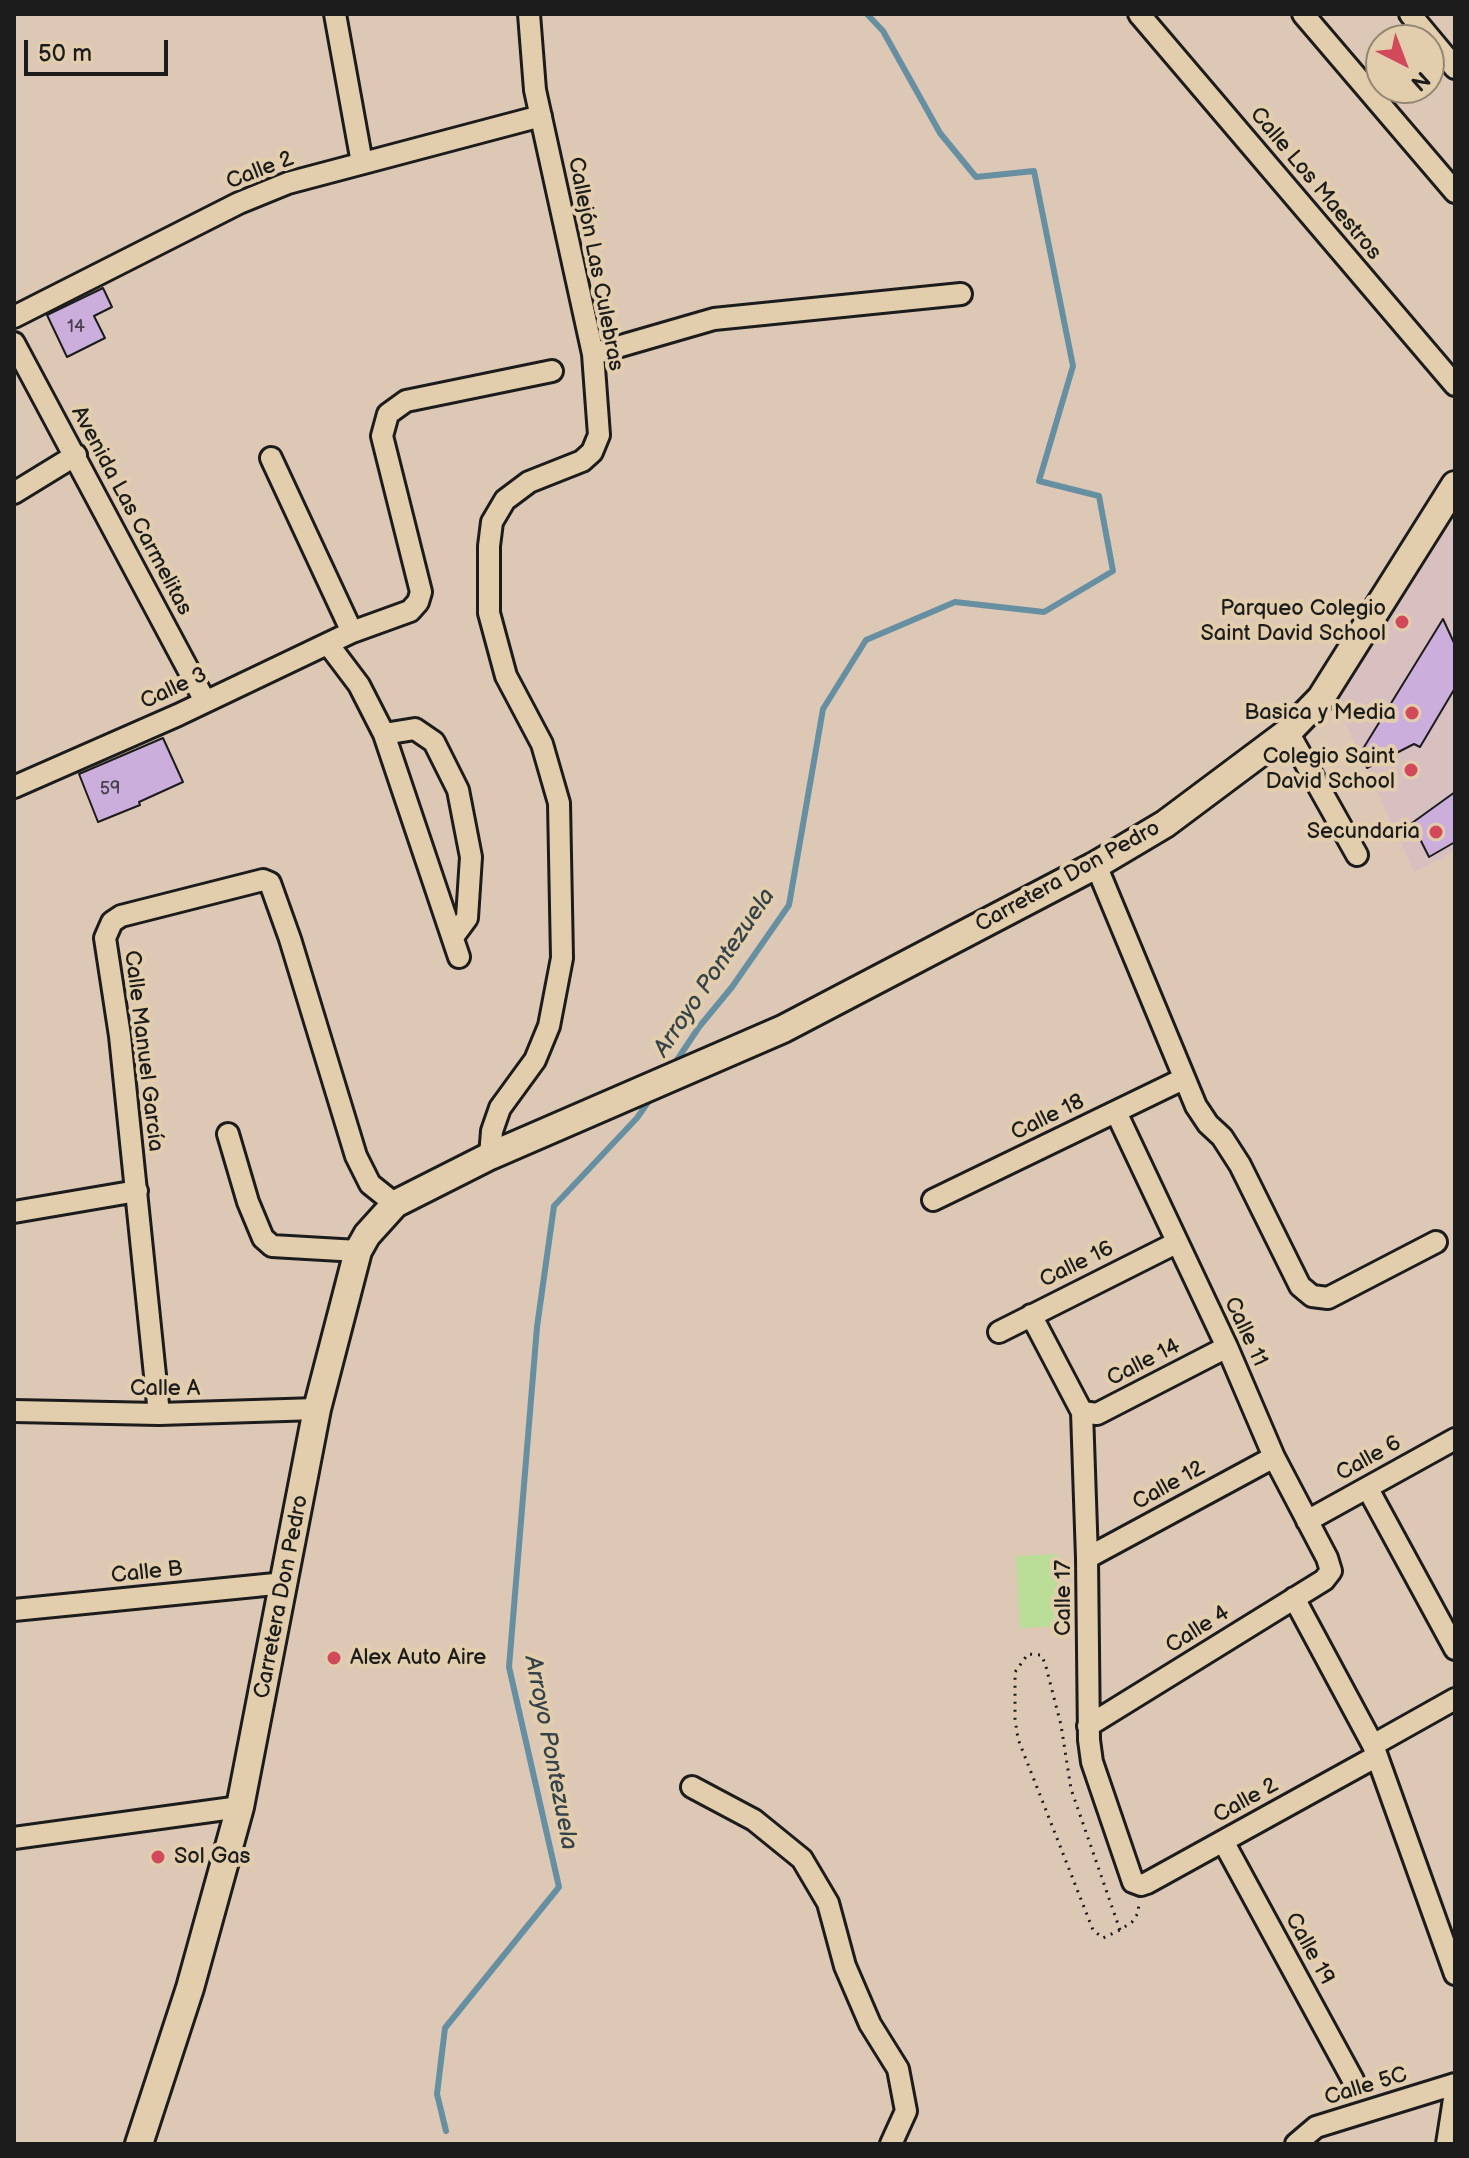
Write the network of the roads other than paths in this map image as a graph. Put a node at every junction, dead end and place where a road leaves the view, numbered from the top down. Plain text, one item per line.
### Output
1 (335, 14) edge
2 (529, 14) edge
3 (1139, 14) edge
4 (1303, 14) edge
5 (1410, 14) edge
6 (1455, 68) edge
7 (541, 116) junction
8 (362, 163) junction
9 (1455, 192) edge
10 (961, 294) dead end
11 (14, 317) edge
12 (14, 343) edge
13 (593, 354) junction
14 (552, 371) dead end
15 (1455, 385) edge
16 (76, 455) junction
17 (271, 458) dead end
18 (1455, 485) edge
19 (14, 493) edge
20 (352, 632) junction
21 (328, 644) junction
22 (205, 701) junction
23 (1288, 732) junction
24 (384, 734) junction
25 (14, 787) edge
26 (1357, 855) dead end
27 (1096, 865) junction
28 (1183, 1079) junction
29 (1116, 1112) junction
30 (228, 1134) dead end
31 (490, 1156) junction
32 (137, 1191) junction
33 (933, 1200) dead end
34 (395, 1204) junction
35 (14, 1212) edge
36 (1436, 1242) dead end
37 (1176, 1243) junction
38 (358, 1251) junction
39 (1031, 1315) junction
40 (999, 1332) dead end
41 (1227, 1347) junction
42 (317, 1409) junction
43 (14, 1411) edge
44 (1082, 1412) junction
45 (159, 1414) junction
46 (1455, 1439) edge
47 (1274, 1457) junction
48 (1368, 1489) junction
49 (1307, 1521) junction
50 (1087, 1558) junction
51 (1331, 1571) joint
52 (285, 1583) junction
53 (1294, 1598) junction
54 (14, 1610) edge
55 (1455, 1649) edge
56 (1455, 1699) edge
57 (1088, 1726) junction
58 (1375, 1750) junction
59 (692, 1787) dead end
60 (240, 1807) junction
61 (14, 1838) edge
62 (1223, 1841) junction
63 (1136, 1885) joint
64 (1455, 1974) edge
65 (1353, 2080) dead end
66 (1454, 2092) edge
67 (139, 2144) edge
68 (891, 2144) edge
69 (1296, 2144) edge
70 (1447, 2144) edge

1 - 8 street
2 - 7 street, Callejón Las Culebras
3 - 15 street, Calle Los Maestros
4 - 9 street
5 - 6 street
7 - 8 street, Calle 2
7 - 13 street, Callejón Las Culebras
8 - 11 street, Calle 2
10 - 13 street
12 - 16 street, Avenida Las Carmelitas
13 - 31 street, Callejón Las Culebras
14 - 20 street, Calle 3
16 - 19 street
16 - 22 street, Avenida Las Carmelitas
17 - 20 street
18 - 23 street, Carretera Don Pedro
20 - 21 street, Calle 3
21 - 22 street, Calle 3
21 - 24 street
22 - 25 street, Calle 3
23 - 26 street
23 - 27 street, Carretera Don Pedro
24 - 24 street
27 - 28 street
27 - 31 street, Carretera Don Pedro
28 - 29 street, Calle 18
28 - 36 street
29 - 33 street, Calle 18
29 - 37 street, Calle 11
30 - 38 street
31 - 34 street, Carretera Don Pedro
32 - 34 street, Calle Manuel García
32 - 35 street
32 - 45 street, Calle Manuel García
34 - 38 street, Carretera Don Pedro
37 - 39 street, Calle 16
37 - 41 street, Calle 11
38 - 42 street, Carretera Don Pedro
39 - 40 street, Calle 16
39 - 44 street, Calle 17
41 - 44 street, Calle 14
41 - 47 street, Calle 11
42 - 45 street, Calle A
42 - 52 street, Carretera Don Pedro
43 - 45 street, Calle A
44 - 50 street, Calle 17
46 - 48 street, Calle 6
47 - 49 street, Calle 11
47 - 50 street, Calle 12
48 - 49 street, Calle 6
48 - 55 street
49 - 51 street, Calle 11
50 - 57 street, Calle 17
51 - 53 street, Calle 4
52 - 54 street, Calle B
52 - 60 street, Carretera Don Pedro
53 - 57 street, Calle 4
53 - 58 street
56 - 58 street, Calle 2
57 - 63 street, Calle 17
58 - 62 street, Calle 2
58 - 64 street
59 - 68 street
60 - 61 street
60 - 67 street, Carretera Don Pedro
62 - 63 street, Calle 2
62 - 65 street, Calle 19
66 - 69 street, Calle 5C
66 - 70 street

